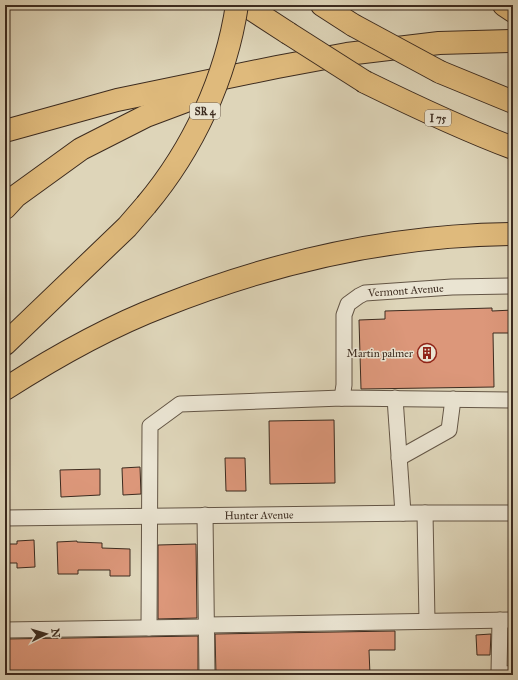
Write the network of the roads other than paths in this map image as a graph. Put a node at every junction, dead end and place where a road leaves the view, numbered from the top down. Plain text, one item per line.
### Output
1 (236, 5) edge
2 (245, 5) edge
3 (322, 5) edge
4 (504, 5) edge
5 (513, 12) edge
6 (513, 41) edge
7 (277, 67) junction
8 (513, 102) edge
9 (5, 131) edge
10 (513, 148) edge
11 (5, 208) edge
12 (513, 234) edge
13 (513, 286) edge
14 (5, 344) edge
15 (5, 389) edge
16 (342, 398) junction
17 (395, 398) junction
18 (453, 399) junction
19 (513, 400) edge
20 (399, 458) junction
21 (403, 513) junction
22 (425, 513) junction
23 (513, 513) edge
24 (204, 515) junction
25 (149, 516) junction
26 (5, 518) edge
27 (506, 620) edge
28 (427, 621) junction
29 (206, 626) junction
30 (149, 628) junction
31 (5, 630) edge
32 (513, 674) edge
33 (206, 675) edge

1 - 14 highway, SR 4, bridge
2 - 10 highway, I 75, bridge
3 - 8 highway, bridge
4 - 5 highway
6 - 7 highway
7 - 9 highway
7 - 11 highway
12 - 15 highway
13 - 16 street, Vermont Avenue
16 - 17 street
16 - 25 street
17 - 18 street
17 - 20 street
18 - 19 street
18 - 20 street
20 - 21 street
21 - 22 street, Hunter Avenue
21 - 24 street, Hunter Avenue
22 - 23 street, Hunter Avenue
22 - 28 street
24 - 25 street, Hunter Avenue
24 - 29 street
25 - 26 street, Hunter Avenue
25 - 30 street
27 - 28 street
27 - 32 street
28 - 29 street
29 - 30 street
29 - 33 street
30 - 31 street

